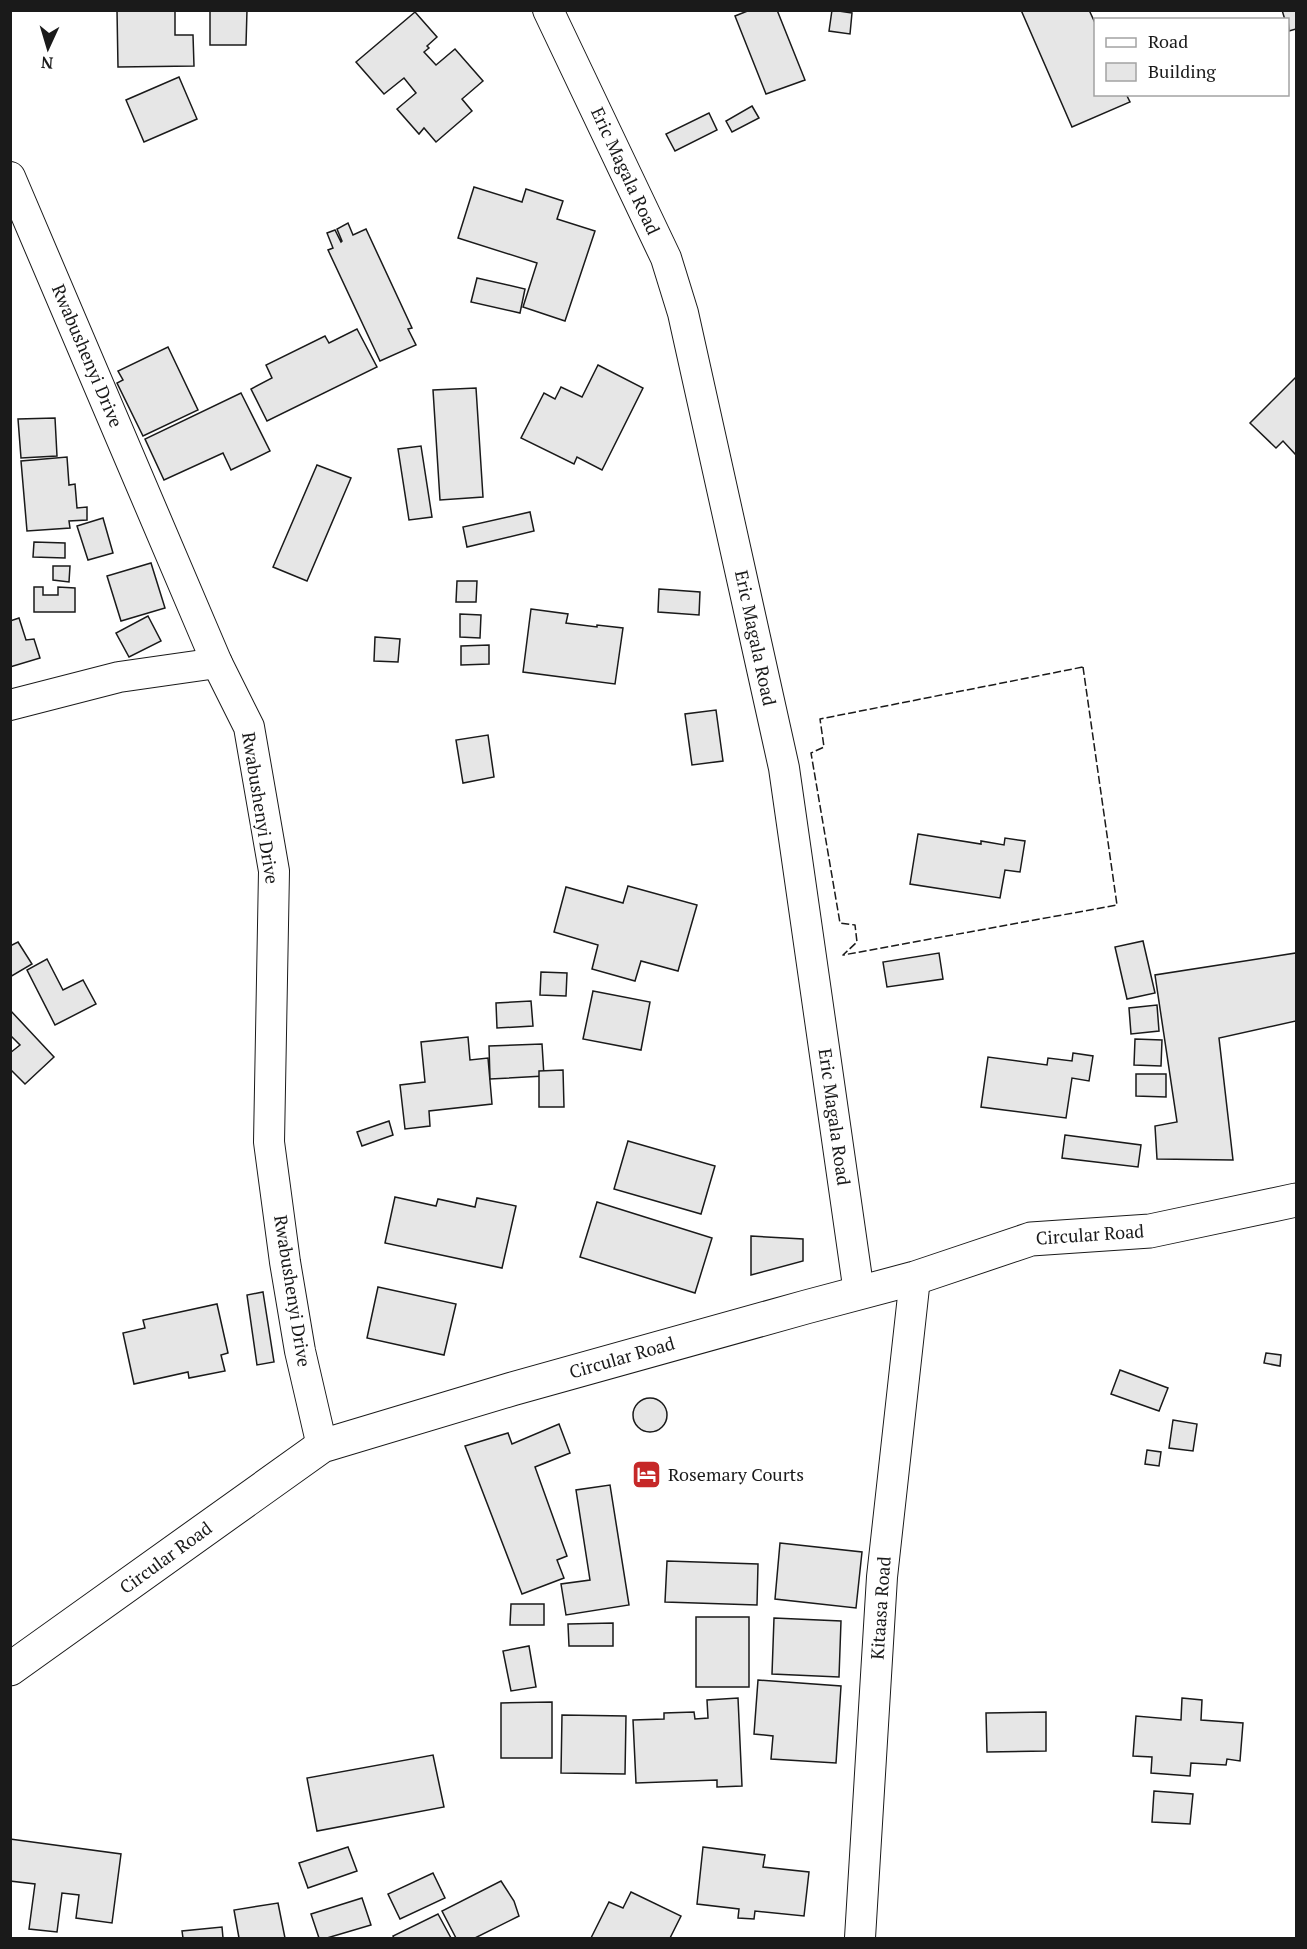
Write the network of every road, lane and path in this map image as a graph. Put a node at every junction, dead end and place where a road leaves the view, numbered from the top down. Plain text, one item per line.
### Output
1 (548, 10) edge
2 (10, 177) edge
3 (216, 663) junction
4 (10, 705) edge
5 (1296, 1200) edge
6 (915, 1278) junction
7 (859, 1293) junction
8 (322, 1446) junction
9 (10, 1669) edge
10 (860, 1938) edge

1 - 7 street, Eric Magala Road
2 - 3 street, Rwabushenyi Drive
3 - 4 street
3 - 8 street, Rwabushenyi Drive
5 - 6 street, Circular Road
6 - 7 street, Circular Road
6 - 10 street, Kitaasa Road
7 - 8 street, Circular Road
8 - 9 street, Circular Road

